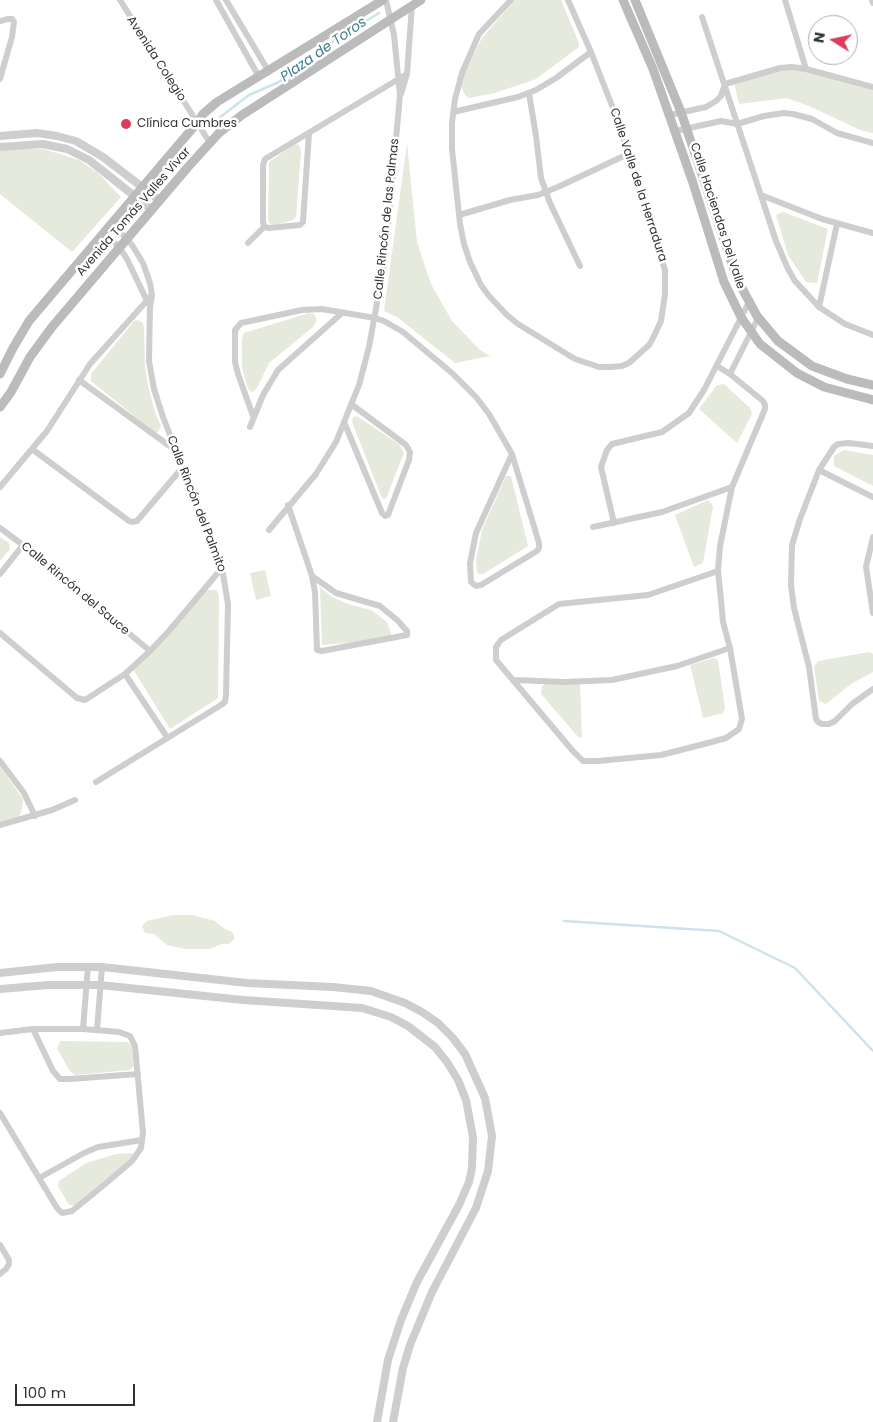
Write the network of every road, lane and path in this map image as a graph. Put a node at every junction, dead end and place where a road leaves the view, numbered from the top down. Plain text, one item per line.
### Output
1 (120, 0) edge
2 (216, 0) edge
3 (226, 0) edge
4 (384, 0) edge
5 (421, 0) edge
6 (511, 0) edge
7 (568, 0) edge
8 (623, 0) edge
9 (635, 0) edge
10 (785, 0) edge
11 (412, 5) junction
12 (702, 17) dead end
13 (391, 20) junction
14 (0, 21) edge
15 (396, 43) junction
16 (409, 43) junction
17 (591, 52) junction
18 (806, 69) junction
19 (269, 72) junction
20 (407, 74) junction
21 (259, 78) junction
22 (0, 79) edge
23 (399, 79) junction
24 (725, 84) junction
25 (873, 87) edge
26 (528, 93) junction
27 (400, 95) junction
28 (453, 112) junction
29 (681, 112) junction
30 (670, 114) junction
31 (197, 123) junction
32 (737, 124) junction
33 (686, 128) junction
34 (676, 131) junction
35 (308, 133) junction
36 (0, 136) edge
37 (210, 143) junction
38 (873, 143) edge
39 (0, 147) edge
40 (628, 154) junction
41 (142, 187) junction
42 (545, 192) junction
43 (761, 195) junction
44 (135, 196) junction
45 (160, 200) junction
46 (152, 210) junction
47 (459, 215) junction
48 (112, 223) junction
49 (837, 224) junction
50 (264, 227) junction
51 (104, 233) junction
52 (873, 233) edge
53 (127, 238) junction
54 (248, 242) dead end
55 (119, 247) junction
56 (143, 263) junction
57 (580, 266) dead end
58 (133, 268) junction
59 (749, 302) junction
60 (148, 303) junction
61 (819, 307) junction
62 (342, 313) junction
63 (375, 318) junction
64 (741, 318) junction
65 (758, 318) junction
66 (752, 332) junction
67 (873, 335) edge
68 (717, 366) junction
69 (0, 374) edge
70 (730, 374) junction
71 (78, 380) junction
72 (873, 385) edge
73 (873, 400) edge
74 (351, 404) junction
75 (0, 407) edge
76 (253, 416) junction
77 (344, 422) junction
78 (250, 427) dead end
79 (873, 446) edge
80 (32, 449) junction
81 (176, 450) junction
82 (512, 454) junction
83 (182, 468) junction
84 (819, 470) junction
85 (0, 487) edge
86 (732, 487) junction
87 (873, 497) edge
88 (288, 505) junction
89 (614, 523) junction
90 (593, 527) dead end
91 (0, 528) edge
92 (269, 530) dead end
93 (873, 538) edge
94 (23, 545) junction
95 (222, 568) junction
96 (718, 571) junction
97 (0, 574) edge
98 (312, 576) junction
99 (873, 612) edge
100 (0, 633) edge
101 (730, 648) junction
102 (150, 650) junction
103 (125, 674) junction
104 (514, 680) junction
105 (873, 689) edge
106 (167, 737) junction
107 (0, 760) edge
108 (96, 782) dead end
109 (75, 800) dead end
110 (35, 816) junction
111 (0, 825) edge
112 (88, 966) junction
113 (102, 966) junction
114 (0, 973) edge
115 (247, 983) junction
116 (86, 985) junction
117 (100, 985) junction
118 (0, 989) edge
119 (243, 1000) junction
120 (33, 1029) junction
121 (83, 1029) junction
122 (97, 1030) junction
123 (0, 1033) edge
124 (138, 1074) junction
125 (0, 1112) edge
126 (142, 1140) junction
127 (39, 1178) junction
128 (0, 1246) edge
129 (0, 1274) edge
130 (377, 1422) edge
131 (393, 1422) edge

1 - 31 street, Avenida Colegio
2 - 21 street
3 - 19 street
4 - 13 street, Calle Rincón de las Palmas
4 - 19 main road, Avenida Tomás Valles Vivar
5 - 11 main road, Avenida Tomás Valles Vivar
6 - 28 street, Calle Valle de la Herradura
7 - 17 street, Calle Valle de la Herradura
8 - 30 main road, Calle Haciendas Del Valle
9 - 29 main road, Calle Haciendas Del Valle
10 - 18 street
11 - 13 main road, Avenida Tomás Valles Vivar
11 - 16 street
12 - 24 street
13 - 15 street, Calle Rincón de las Palmas
13 - 37 main road, Avenida Tomás Valles Vivar
14 - 22 street
15 - 16 street
15 - 23 street, Calle Rincón de las Palmas
16 - 20 street
17 - 26 street
17 - 40 street, Calle Valle de la Herradura
18 - 24 street
18 - 25 street
19 - 21 main road, Avenida Tomás Valles Vivar
20 - 23 street
20 - 27 street
21 - 31 main road, Avenida Tomás Valles Vivar
23 - 27 street, Calle Rincón de las Palmas
23 - 35 street
24 - 29 street
24 - 32 street
26 - 28 street
26 - 42 street
27 - 63 street, Calle Rincón de las Palmas
28 - 47 street, Calle Valle de la Herradura
29 - 30 street
29 - 33 main road, Calle Haciendas Del Valle
30 - 34 main road, Calle Haciendas Del Valle
31 - 37 street, Avenida Colegio
31 - 41 main road, Avenida Tomás Valles Vivar
32 - 33 street
32 - 38 street
32 - 43 street
33 - 34 street
33 - 59 main road, Calle Haciendas Del Valle
34 - 64 main road, Calle Haciendas Del Valle
35 - 50 street
35 - 50 street
36 - 41 street
37 - 45 main road, Avenida Tomás Valles Vivar
39 - 44 street
40 - 42 street
40 - 47 street, Calle Valle de la Herradura
41 - 44 main road, Avenida Tomás Valles Vivar
41 - 45 street
42 - 47 street
42 - 57 street
43 - 49 street
43 - 61 street
44 - 46 street
44 - 48 main road, Avenida Tomás Valles Vivar
45 - 46 main road, Avenida Tomás Valles Vivar
46 - 53 main road, Avenida Tomás Valles Vivar
48 - 51 main road, Avenida Tomás Valles Vivar
48 - 53 street
49 - 52 street
49 - 61 street
50 - 54 street
51 - 55 street, Calle Rincón del Palmito
51 - 69 main road, Avenida Tomás Valles Vivar
53 - 55 main road, Avenida Tomás Valles Vivar
53 - 56 street
55 - 58 street, Calle Rincón del Palmito
55 - 75 main road, Avenida Tomás Valles Vivar
56 - 58 street
56 - 60 street
58 - 60 street, Calle Rincón del Palmito
59 - 64 street
59 - 65 main road, Calle Haciendas Del Valle
60 - 71 street
60 - 81 street, Calle Rincón del Palmito
61 - 67 street
62 - 63 street
62 - 76 street
62 - 76 street
63 - 74 street, Calle Rincón de las Palmas
63 - 82 street
64 - 66 main road, Calle Haciendas Del Valle
64 - 68 street
65 - 66 street
65 - 72 main road, Calle Haciendas Del Valle
66 - 70 street
66 - 73 main road, Calle Haciendas Del Valle
68 - 70 street
68 - 89 street
70 - 86 street
71 - 80 street
71 - 81 street
74 - 77 street, Calle Rincón de las Palmas
74 - 77 street
76 - 78 street
77 - 88 street, Calle Rincón de las Palmas
79 - 84 street
80 - 83 street
80 - 85 street
81 - 83 street, Calle Rincón del Palmito
82 - 82 street
83 - 95 street, Calle Rincón del Palmito
84 - 87 street
84 - 105 street
86 - 89 street
86 - 96 street
88 - 92 street, Calle Rincón de las Palmas
88 - 98 street
89 - 90 street
91 - 94 street, Calle Rincón del Sauce
93 - 99 street
94 - 97 street
94 - 102 street, Calle Rincón del Sauce
95 - 102 street
95 - 106 street, Calle Rincón del Palmito
96 - 101 street
96 - 104 street
98 - 98 street
100 - 103 street
101 - 104 street
101 - 104 street
102 - 103 street
103 - 106 street
106 - 108 street, Calle Rincón del Palmito
107 - 110 street
109 - 110 street
110 - 111 street
112 - 113 street
112 - 114 street
112 - 116 street
113 - 115 street
113 - 117 street
115 - 119 street
115 - 131 street
116 - 117 street
116 - 118 street
116 - 121 street
117 - 119 street
117 - 122 street
119 - 130 street
120 - 121 street
120 - 123 street
120 - 124 street
121 - 122 street
122 - 124 street
124 - 126 street
125 - 127 street
126 - 127 street
126 - 127 street
128 - 129 street

